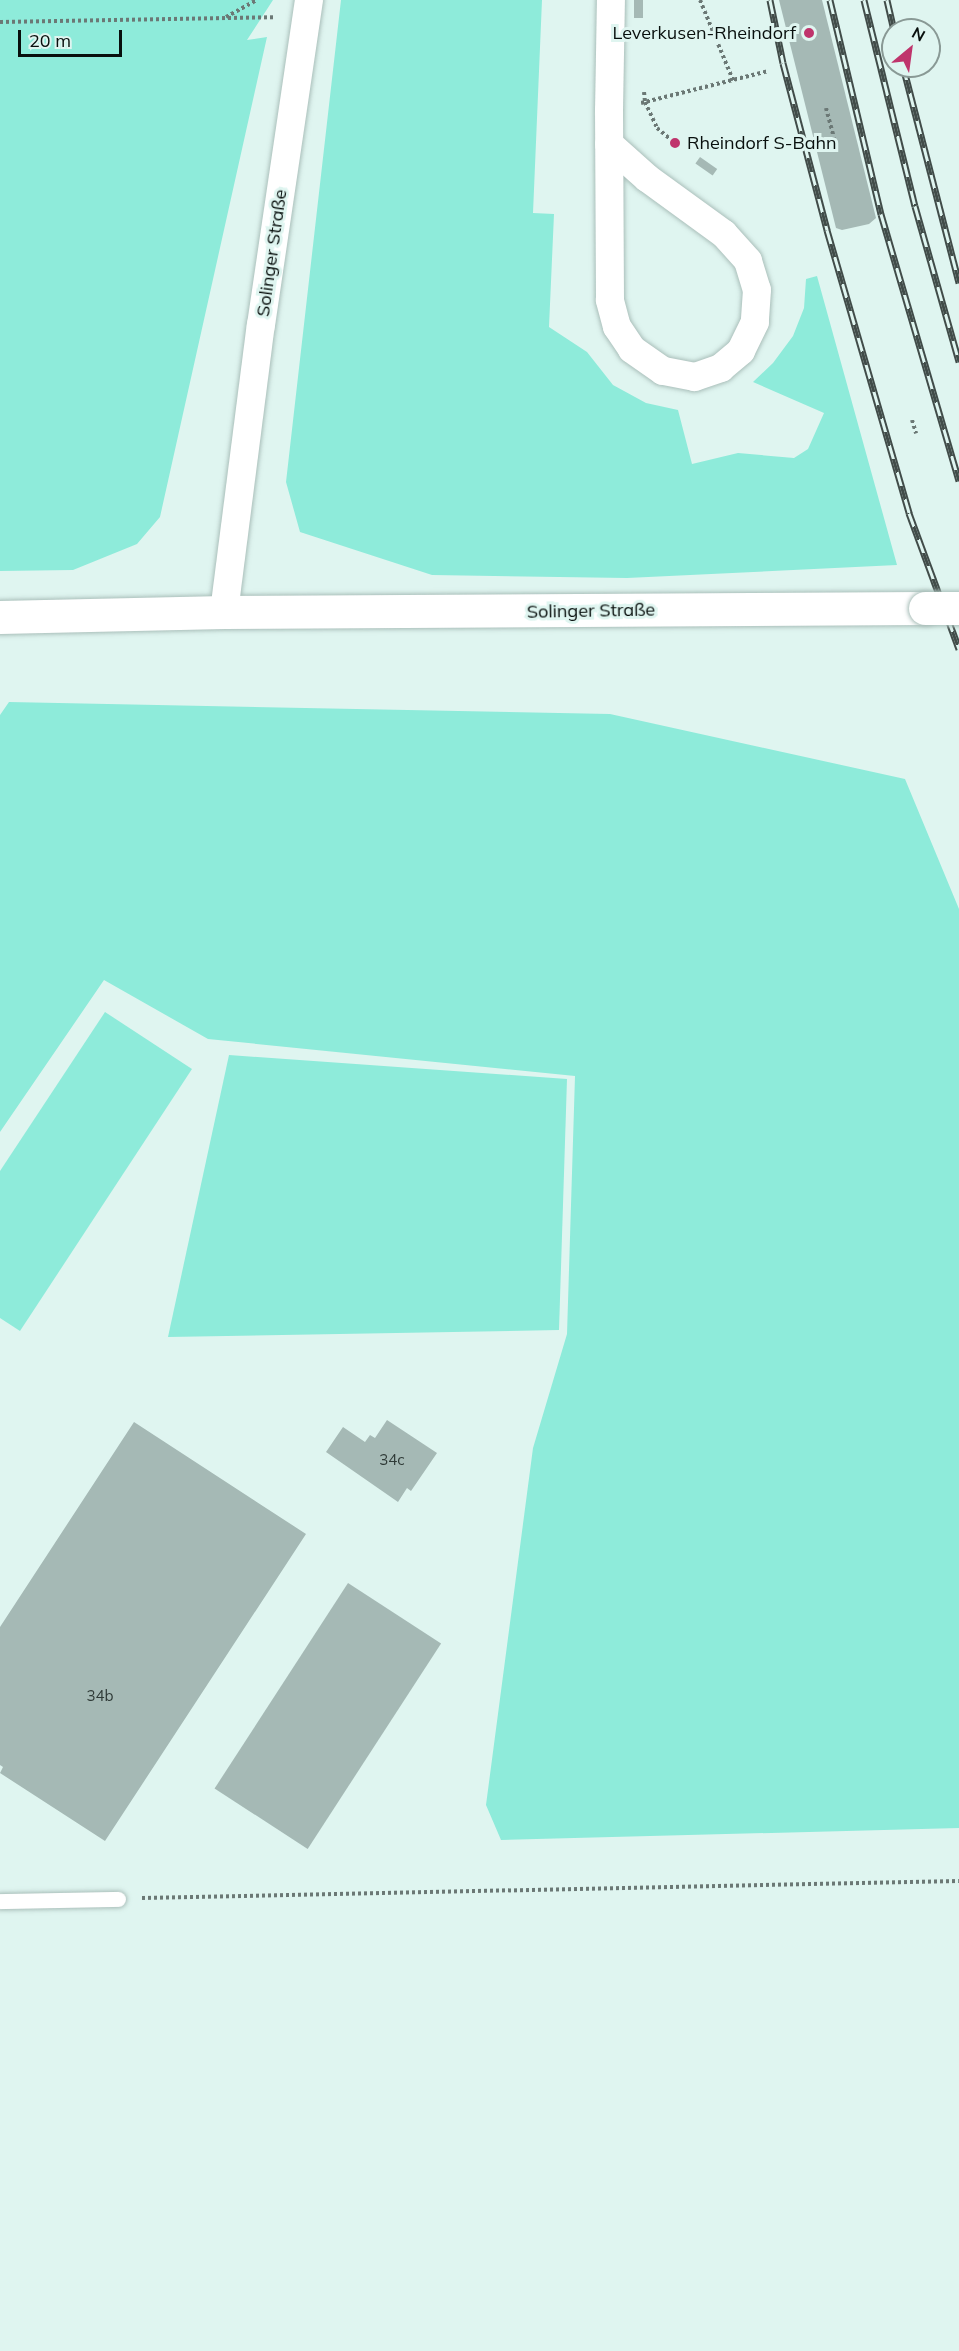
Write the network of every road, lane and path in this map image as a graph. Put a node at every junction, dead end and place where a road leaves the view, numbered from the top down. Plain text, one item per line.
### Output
1 (257, 0) edge
2 (611, 0) edge
3 (700, 0) edge
4 (308, 9) edge
5 (224, 18) junction
6 (0, 22) edge
7 (768, 70) dead end
8 (733, 80) junction
9 (675, 95) dead end
10 (645, 102) dead end
11 (826, 108) dead end
12 (834, 138) dead end
13 (675, 143) dead end
14 (609, 144) junction
15 (912, 420) dead end
16 (916, 433) dead end
17 (959, 608) edge
18 (224, 612) junction
19 (0, 617) edge
20 (959, 1881) edge
21 (118, 1899) joint
22 (0, 1901) edge

1 - 5 path
2 - 14 street
3 - 8 path
4 - 5 path
4 - 18 street, Solinger Straße
5 - 6 path
7 - 8 path
8 - 9 path
10 - 13 path
11 - 12 path
14 - 14 street
15 - 16 path
17 - 18 main road, Solinger Straße, bridge
18 - 19 main road, Solinger Straße
20 - 21 path
21 - 22 lane

